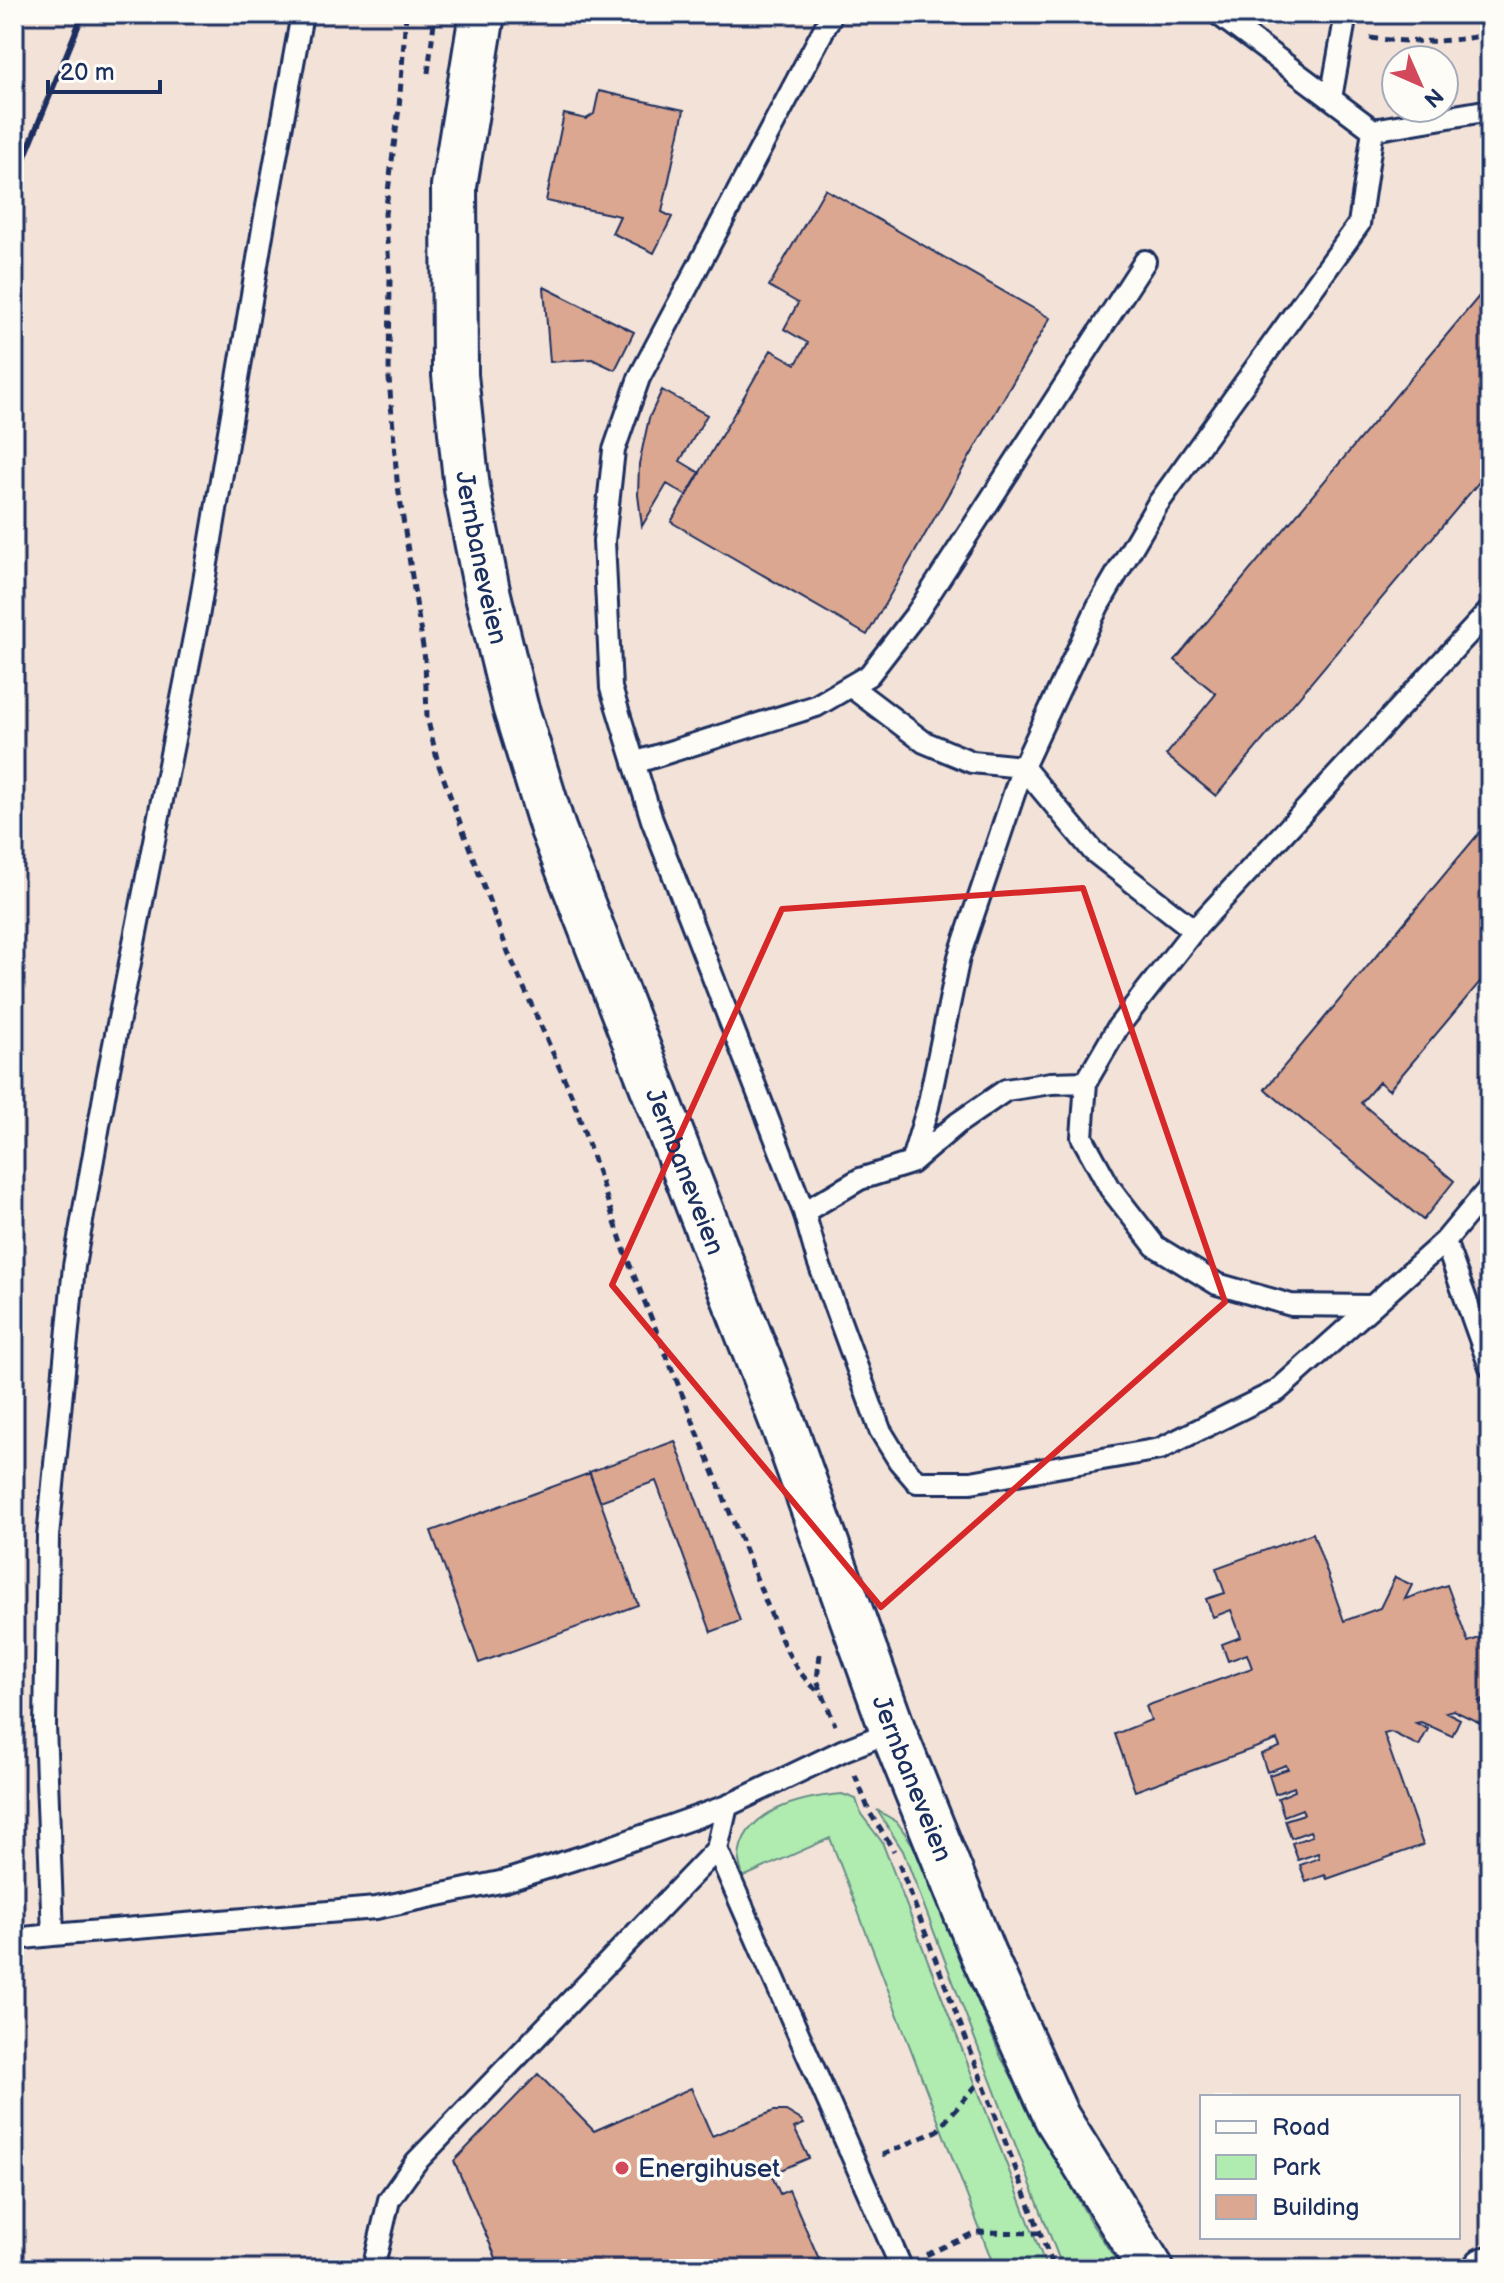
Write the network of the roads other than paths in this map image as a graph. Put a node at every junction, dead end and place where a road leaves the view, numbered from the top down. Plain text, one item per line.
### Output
1 (302, 14) edge
2 (482, 14) edge
3 (832, 14) edge
4 (1218, 14) edge
5 (1346, 14) edge
6 (1331, 98) junction
7 (1490, 110) edge
8 (1373, 130) junction
9 (1145, 261) dead end
10 (1490, 610) edge
11 (850, 686) junction
12 (634, 763) junction
13 (1023, 767) junction
14 (1194, 930) junction
15 (1086, 1082) junction
16 (911, 1163) junction
17 (1490, 1187) edge
18 (804, 1212) junction
19 (1445, 1241) junction
20 (1372, 1306) junction
21 (1490, 1367) edge
22 (893, 1731) junction
23 (727, 1806) junction
24 (717, 1849) junction
25 (53, 1935) junction
26 (14, 1939) edge
27 (901, 2268) edge
28 (373, 2269) edge
29 (1151, 2269) edge

1 - 25 lane
2 - 22 street, Jernbaneveien
3 - 12 lane
4 - 6 lane
5 - 6 lane
6 - 8 lane
7 - 8 lane
8 - 13 lane
9 - 11 lane
10 - 14 lane
11 - 12 lane
11 - 13 lane
12 - 18 lane
13 - 14 lane
13 - 16 lane
14 - 15 lane
15 - 16 lane
15 - 20 lane
16 - 18 lane
17 - 19 lane
18 - 20 lane
19 - 20 lane
19 - 21 lane
22 - 23 lane
22 - 29 street, Jernbaneveien
23 - 24 lane
23 - 25 lane
24 - 27 lane
24 - 28 lane
25 - 26 lane

